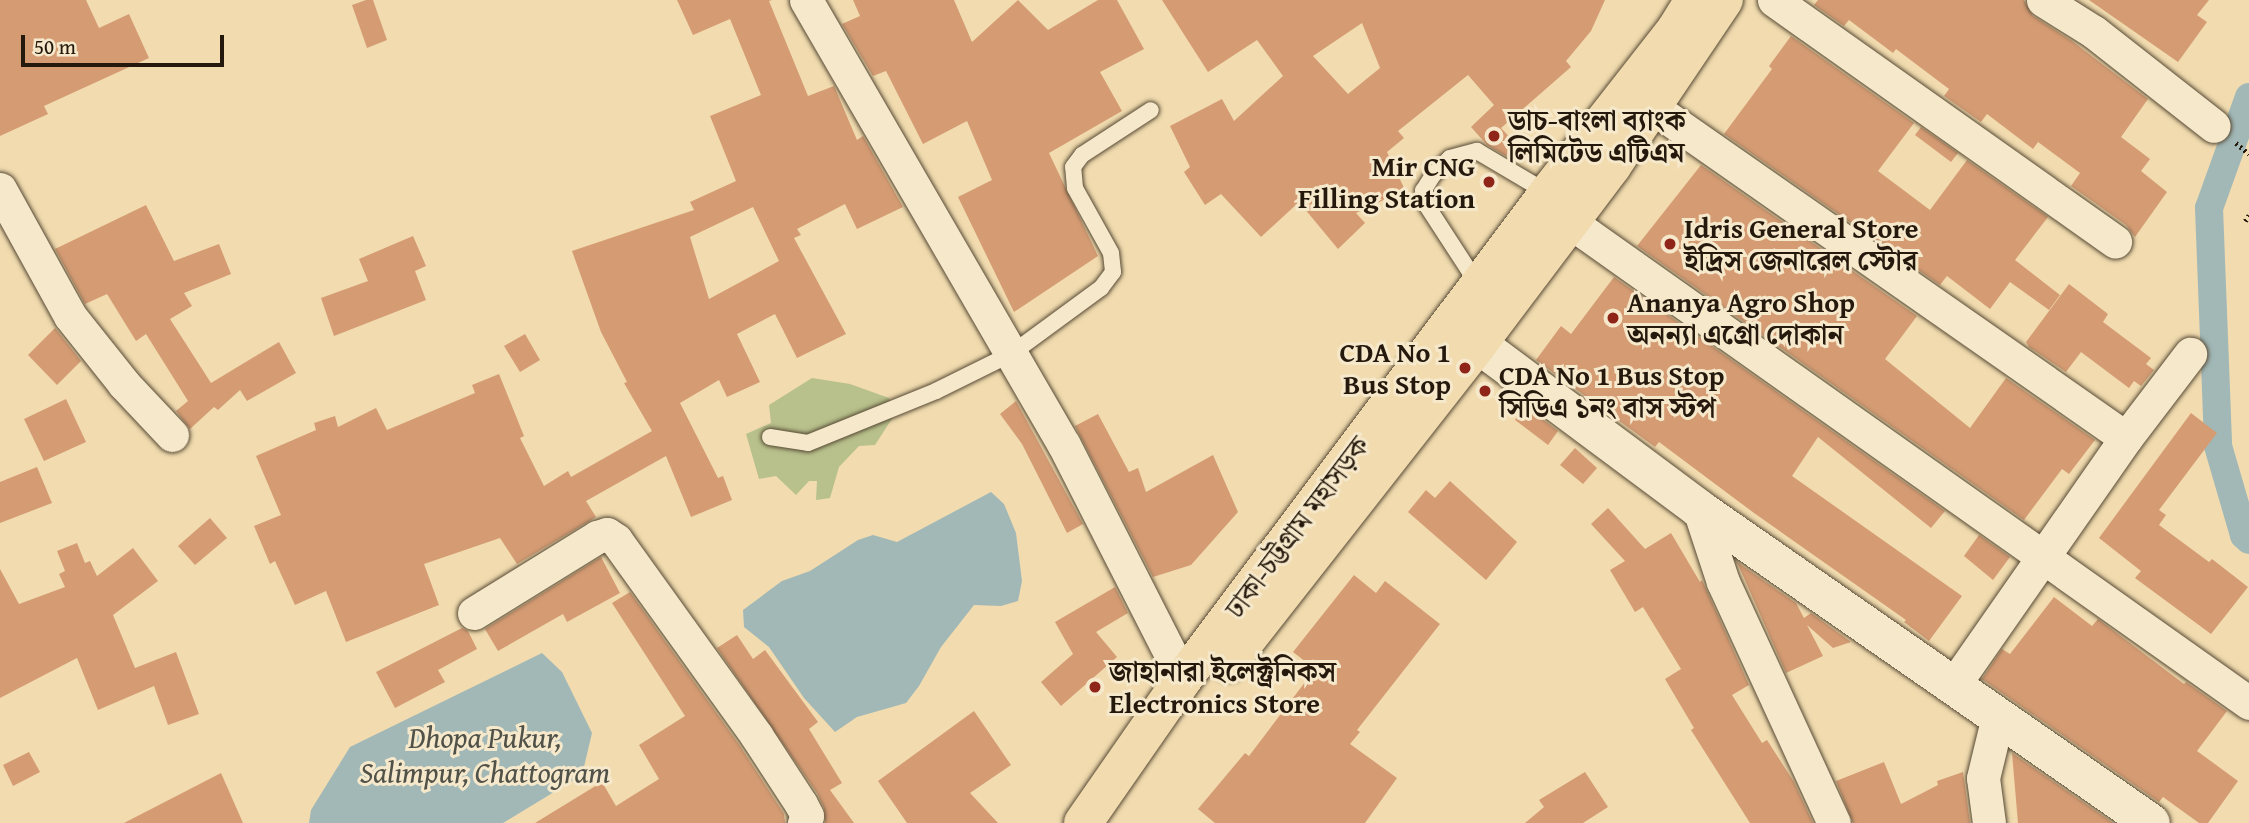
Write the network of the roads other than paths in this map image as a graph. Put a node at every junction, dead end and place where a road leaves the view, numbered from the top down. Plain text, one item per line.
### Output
1 (806, 0) edge
2 (1694, 0) edge
3 (1724, 0) edge
4 (1774, 0) edge
5 (2043, 0) edge
6 (1652, 107) junction
7 (1151, 110) dead end
8 (2214, 126) dead end
9 (0, 189) edge
10 (1559, 208) junction
11 (2115, 241) dead end
12 (1479, 286) junction
13 (1478, 344) junction
14 (1011, 354) junction
15 (2190, 354) dead end
16 (172, 435) dead end
17 (770, 437) dead end
18 (2126, 439) junction
19 (1699, 509) junction
20 (2042, 558) junction
21 (474, 613) dead end
22 (1183, 679) junction
23 (1953, 686) junction
24 (2249, 703) edge
25 (1998, 716) junction
26 (804, 823) edge
27 (1083, 823) edge
28 (1116, 823) edge
29 (1834, 823) edge
30 (1989, 823) edge
31 (2151, 823) edge

1 - 14 street
2 - 10 highway, ঢাকা-চট্টগ্রাম মহাসড়ক
3 - 6 highway, ঢাকা-চট্টগ্রাম মহাসড়ক
4 - 11 street
5 - 8 street
6 - 10 highway, ঢাকা-চট্টগ্রাম মহাসড়ক
6 - 18 street
7 - 14 lane
9 - 16 street
10 - 12 highway, ঢাকা-চট্টগ্রাম মহাসড়ক
10 - 12 lane
10 - 13 highway, ঢাকা-চট্টগ্রাম মহাসড়ক
10 - 20 street
12 - 22 highway, ঢাকা-চট্টগ্রাম মহাসড়ক
13 - 19 street
13 - 28 highway, ঢাকা-চট্টগ্রাম মহাসড়ক
14 - 17 lane
14 - 22 street
15 - 18 street
18 - 20 street
19 - 23 street
19 - 29 street
20 - 23 street
20 - 24 street
21 - 26 street
22 - 27 highway, ঢাকা-চট্টগ্রাম মহাসড়ক
23 - 25 street
25 - 30 street
25 - 31 street

